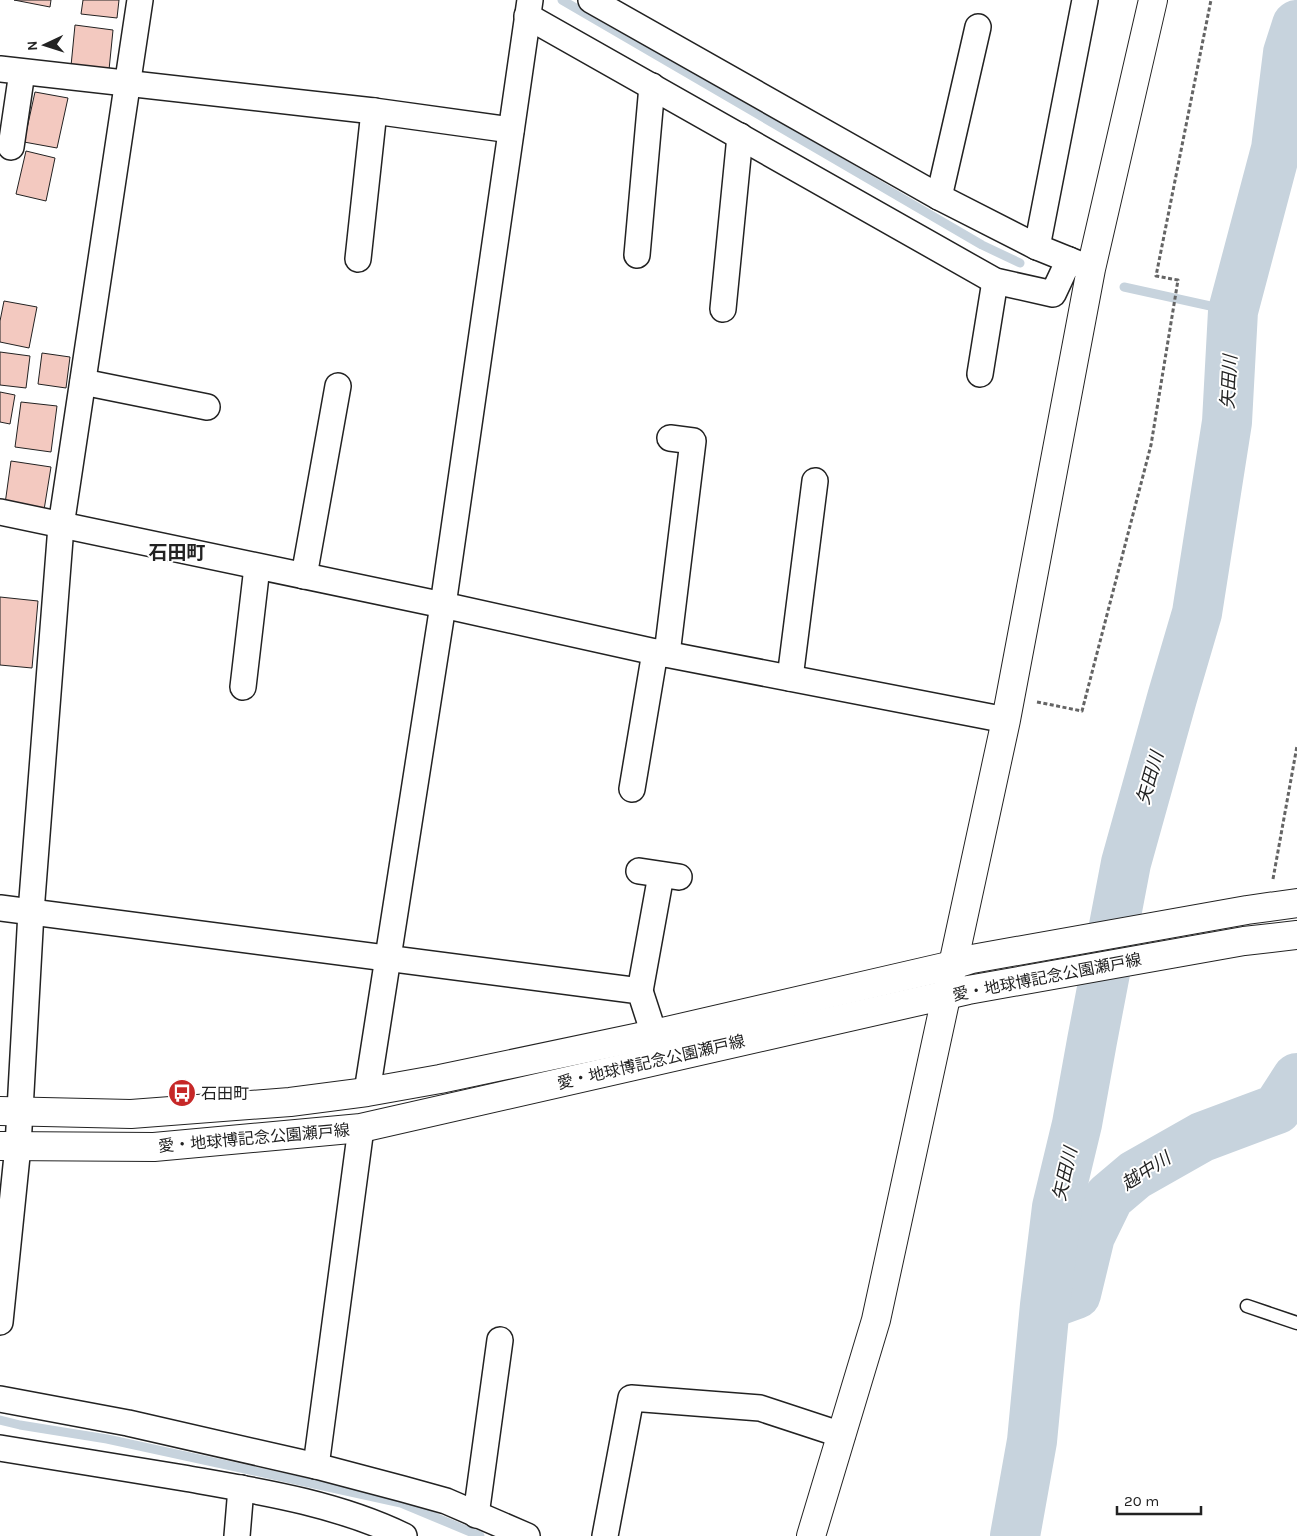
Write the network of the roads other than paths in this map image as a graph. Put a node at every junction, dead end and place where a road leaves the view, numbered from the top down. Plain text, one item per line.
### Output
1 (140, 0) edge
2 (590, 0) edge
3 (1085, 0) edge
4 (1153, 0) edge
5 (528, 9) edge
6 (978, 27) dead end
7 (11, 70) edge
8 (128, 84) junction
9 (652, 86) junction
10 (374, 111) junction
11 (511, 130) junction
12 (740, 136) junction
13 (11, 147) dead end
14 (939, 197) junction
15 (1037, 247) junction
16 (637, 255) dead end
17 (358, 258) dead end
18 (1080, 264) junction
19 (995, 281) junction
20 (724, 308) dead end
21 (980, 374) dead end
22 (83, 382) junction
23 (338, 386) dead end
24 (207, 407) dead end
25 (670, 438) dead end
26 (816, 481) dead end
27 (0, 512) edge
28 (61, 526) junction
29 (257, 566) junction
30 (304, 576) junction
31 (443, 605) junction
32 (661, 653) junction
33 (790, 678) junction
34 (243, 686) dead end
35 (1006, 720) junction
36 (632, 789) dead end
37 (660, 874) dead end
38 (1297, 903) edge
39 (0, 908) edge
40 (30, 912) junction
41 (1297, 934) edge
42 (388, 958) junction
43 (962, 962) junction
44 (640, 991) junction
45 (957, 993) junction
46 (654, 1034) junction
47 (367, 1092) junction
48 (9, 1110) edge
49 (361, 1128) junction
50 (9, 1146) edge
51 (1247, 1306) dead end
52 (0, 1322) edge
53 (1297, 1323) edge
54 (500, 1340) dead end
55 (0, 1399) edge
56 (842, 1435) junction
57 (0, 1448) edge
58 (316, 1466) junction
59 (241, 1488) junction
60 (476, 1515) junction
61 (236, 1536) edge
62 (404, 1536) edge
63 (527, 1536) edge
64 (605, 1536) edge
65 (811, 1536) edge

1 - 8 street
2 - 14 street
3 - 15 street
4 - 18 main road
5 - 9 street
5 - 11 street
6 - 14 street
7 - 8 street
7 - 13 street
8 - 10 street
8 - 22 street
9 - 12 street
9 - 16 street
10 - 11 street
10 - 17 street
11 - 31 street
12 - 19 street
12 - 20 street
14 - 15 street
15 - 18 street
18 - 19 street
18 - 35 main road
19 - 21 street
22 - 24 street
22 - 28 street
23 - 30 street
25 - 32 street
26 - 33 street
27 - 28 street
28 - 29 street
28 - 40 street
29 - 30 street
29 - 34 street
30 - 31 street
31 - 32 street
31 - 42 street
32 - 33 street
32 - 36 street
33 - 35 street
35 - 43 main road
37 - 44 street
38 - 43 main road, 愛・地球博記念公園瀬戸線
39 - 40 street
40 - 42 street
40 - 48 street
41 - 45 main road, 愛・地球博記念公園瀬戸線
42 - 44 street
42 - 47 street
43 - 45 main road
43 - 46 main road, 愛・地球博記念公園瀬戸線
44 - 46 street
45 - 49 main road, 愛・地球博記念公園瀬戸線
45 - 56 main road
46 - 47 main road, 愛・地球博記念公園瀬戸線
47 - 48 main road, 愛・地球博記念公園瀬戸線
48 - 50 street
49 - 50 main road, 愛・地球博記念公園瀬戸線
49 - 58 street
50 - 52 street
51 - 53 lane
54 - 60 street
55 - 58 street
56 - 64 street
56 - 65 main road
57 - 59 street
58 - 60 street
59 - 61 street
59 - 62 street
60 - 63 street

